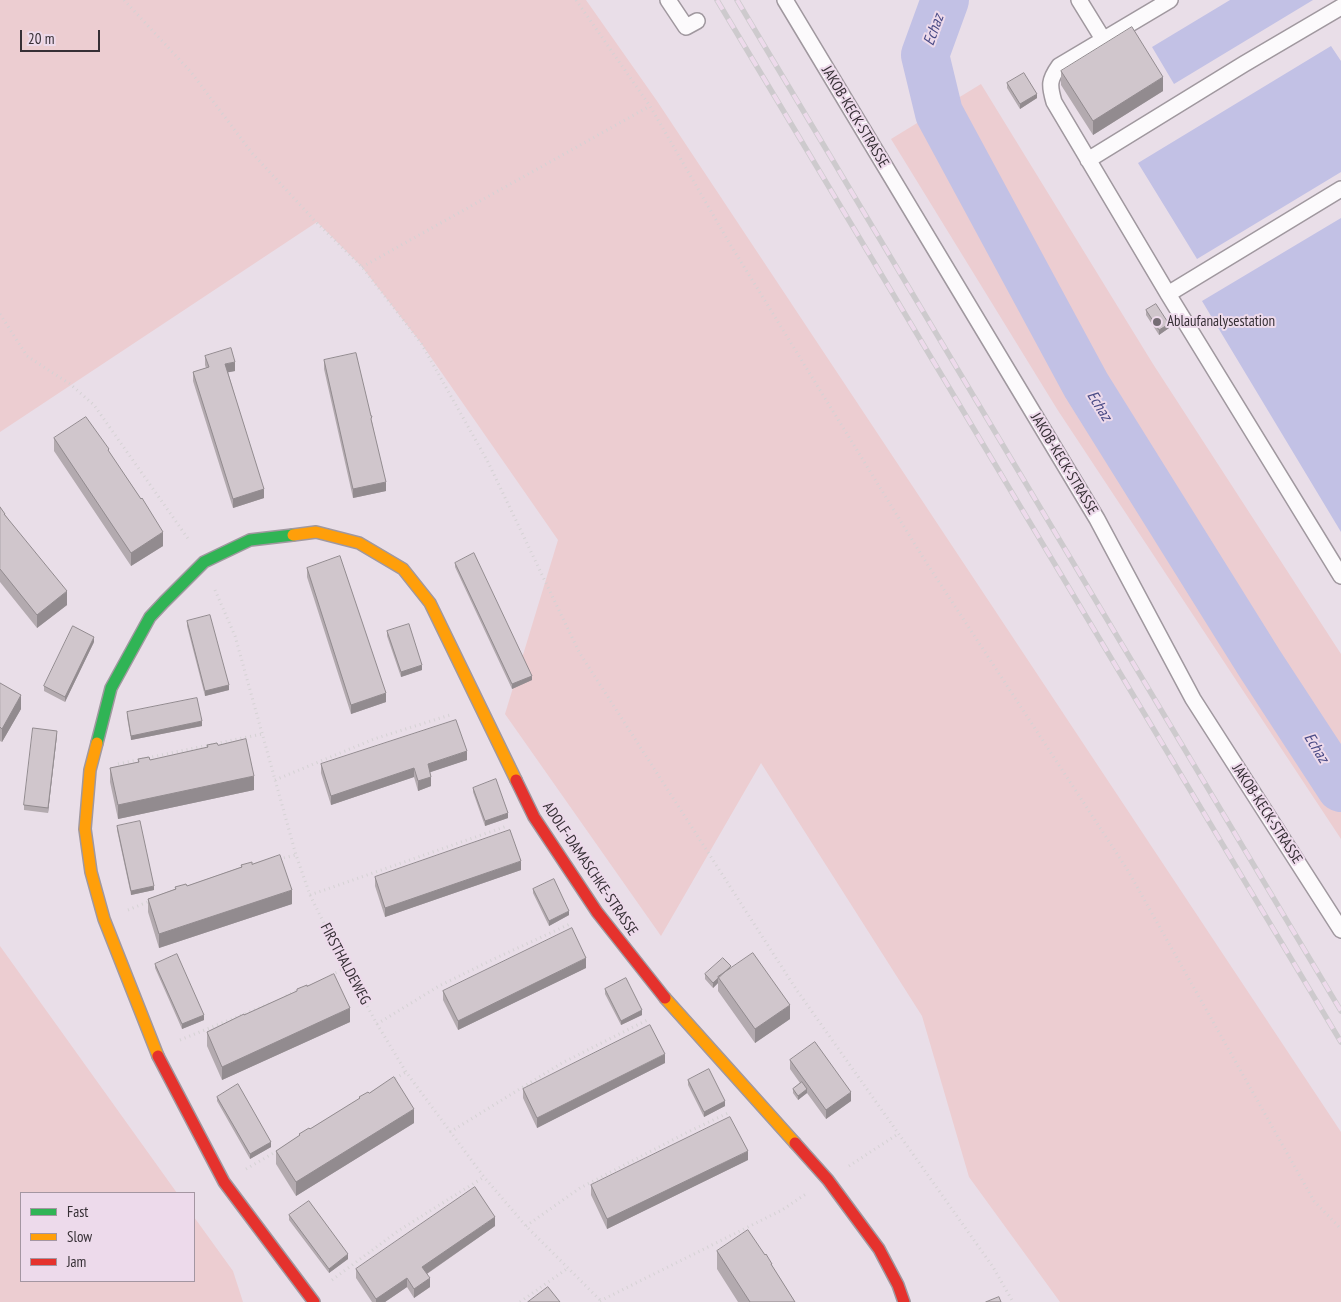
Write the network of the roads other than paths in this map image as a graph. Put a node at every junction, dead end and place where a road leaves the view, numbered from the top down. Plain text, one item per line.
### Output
1 (668, 0) edge
2 (773, 0) edge
3 (785, 0) edge
4 (1079, 0) edge
5 (1170, 0) edge
6 (1341, 7) edge
7 (794, 16) junction
8 (697, 21) dead end
9 (1103, 39) junction
10 (1088, 160) junction
11 (1341, 189) edge
12 (1168, 294) junction
13 (1339, 568) edge
14 (1341, 930) edge
15 (312, 1299) edge
16 (904, 1302) edge

1 - 8 lane
2 - 7 lane
3 - 7 lane, JAKOB-KECK-STRASSE
4 - 9 lane
5 - 9 lane
6 - 10 lane
7 - 14 lane, JAKOB-KECK-STRASSE
9 - 10 lane
10 - 12 lane
11 - 12 lane
12 - 13 lane
15 - 16 street, ADOLF-DAMASCHKE-STRASSE

